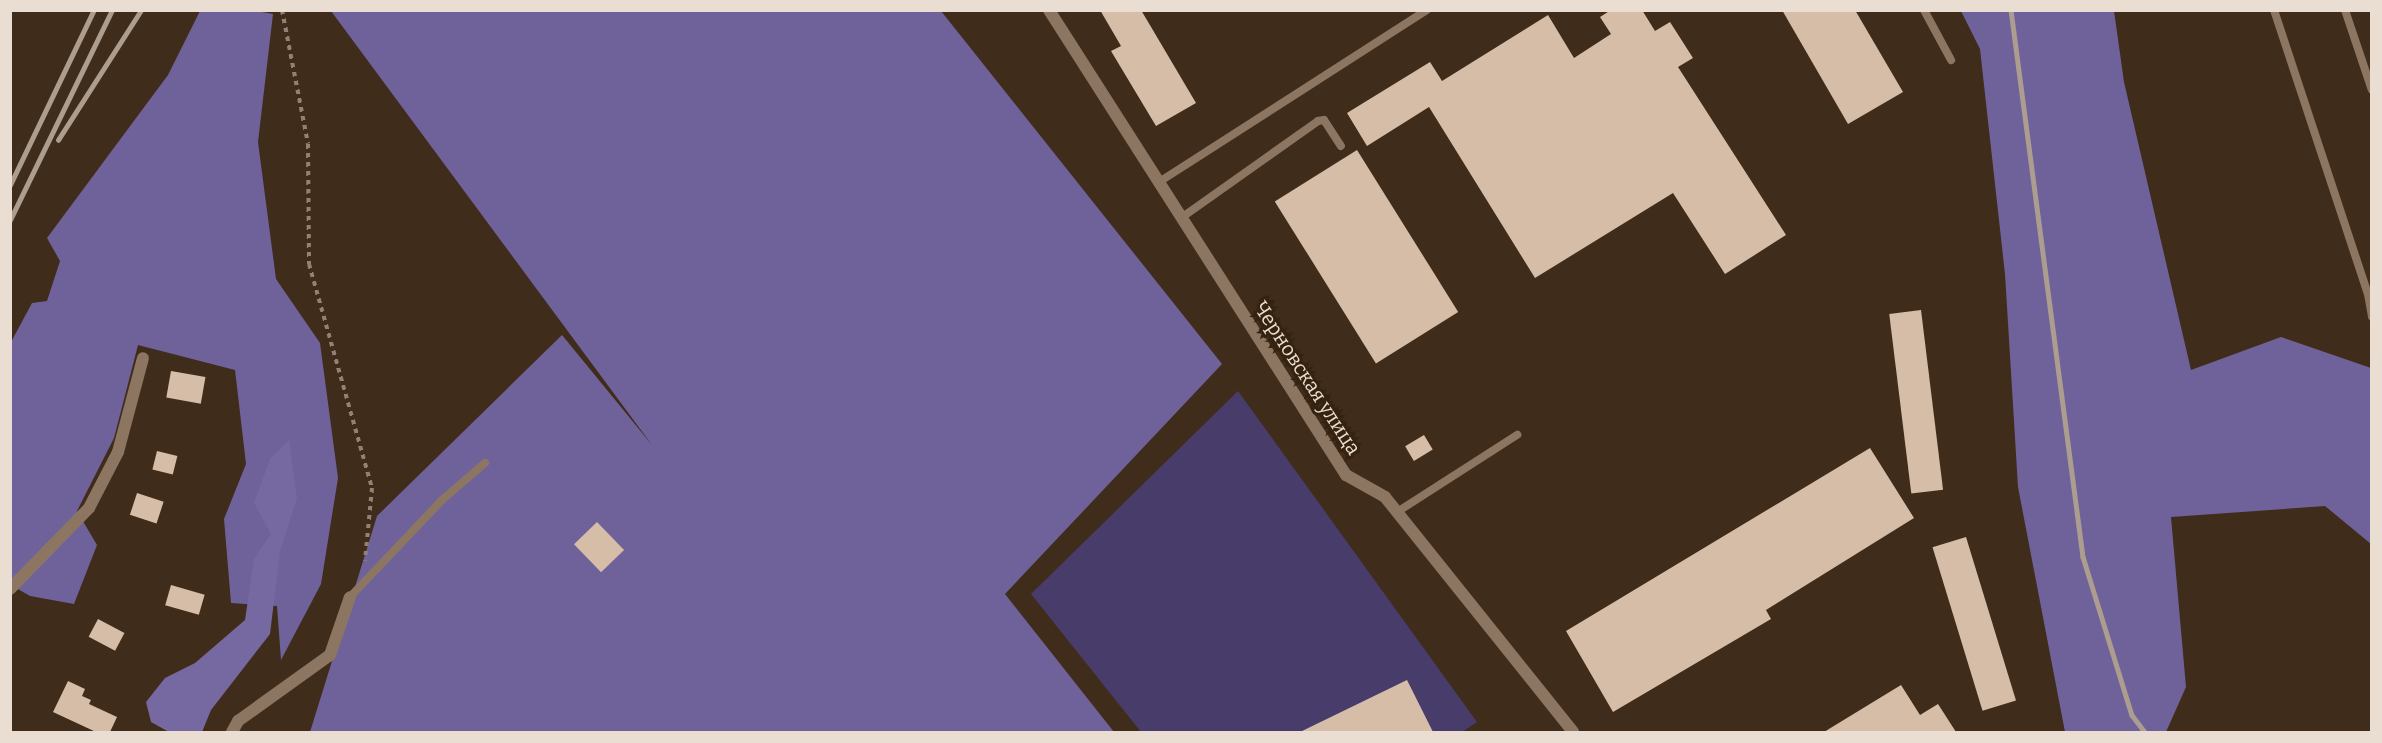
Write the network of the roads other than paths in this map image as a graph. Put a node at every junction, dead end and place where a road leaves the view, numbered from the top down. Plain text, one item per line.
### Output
1 (1049, 10) edge
2 (1427, 10) edge
3 (1924, 10) edge
4 (2274, 10) edge
5 (2345, 10) edge
6 (1951, 60) dead end
7 (2372, 90) edge
8 (1341, 146) dead end
9 (1159, 182) junction
10 (1181, 218) junction
11 (2372, 317) edge
12 (143, 358) dead end
13 (1517, 435) dead end
14 (485, 463) dead end
15 (1397, 512) junction
16 (10, 588) edge
17 (350, 597) joint
18 (232, 732) edge
19 (1573, 732) edge

1 - 9 street, Черновская улица
2 - 9 lane
3 - 6 lane
4 - 11 lane
5 - 7 lane
8 - 10 lane
9 - 10 street, Черновская улица
10 - 15 street, Черновская улица
12 - 16 street
13 - 15 lane
14 - 17 lane
15 - 19 street, Черновская улица
17 - 18 street

